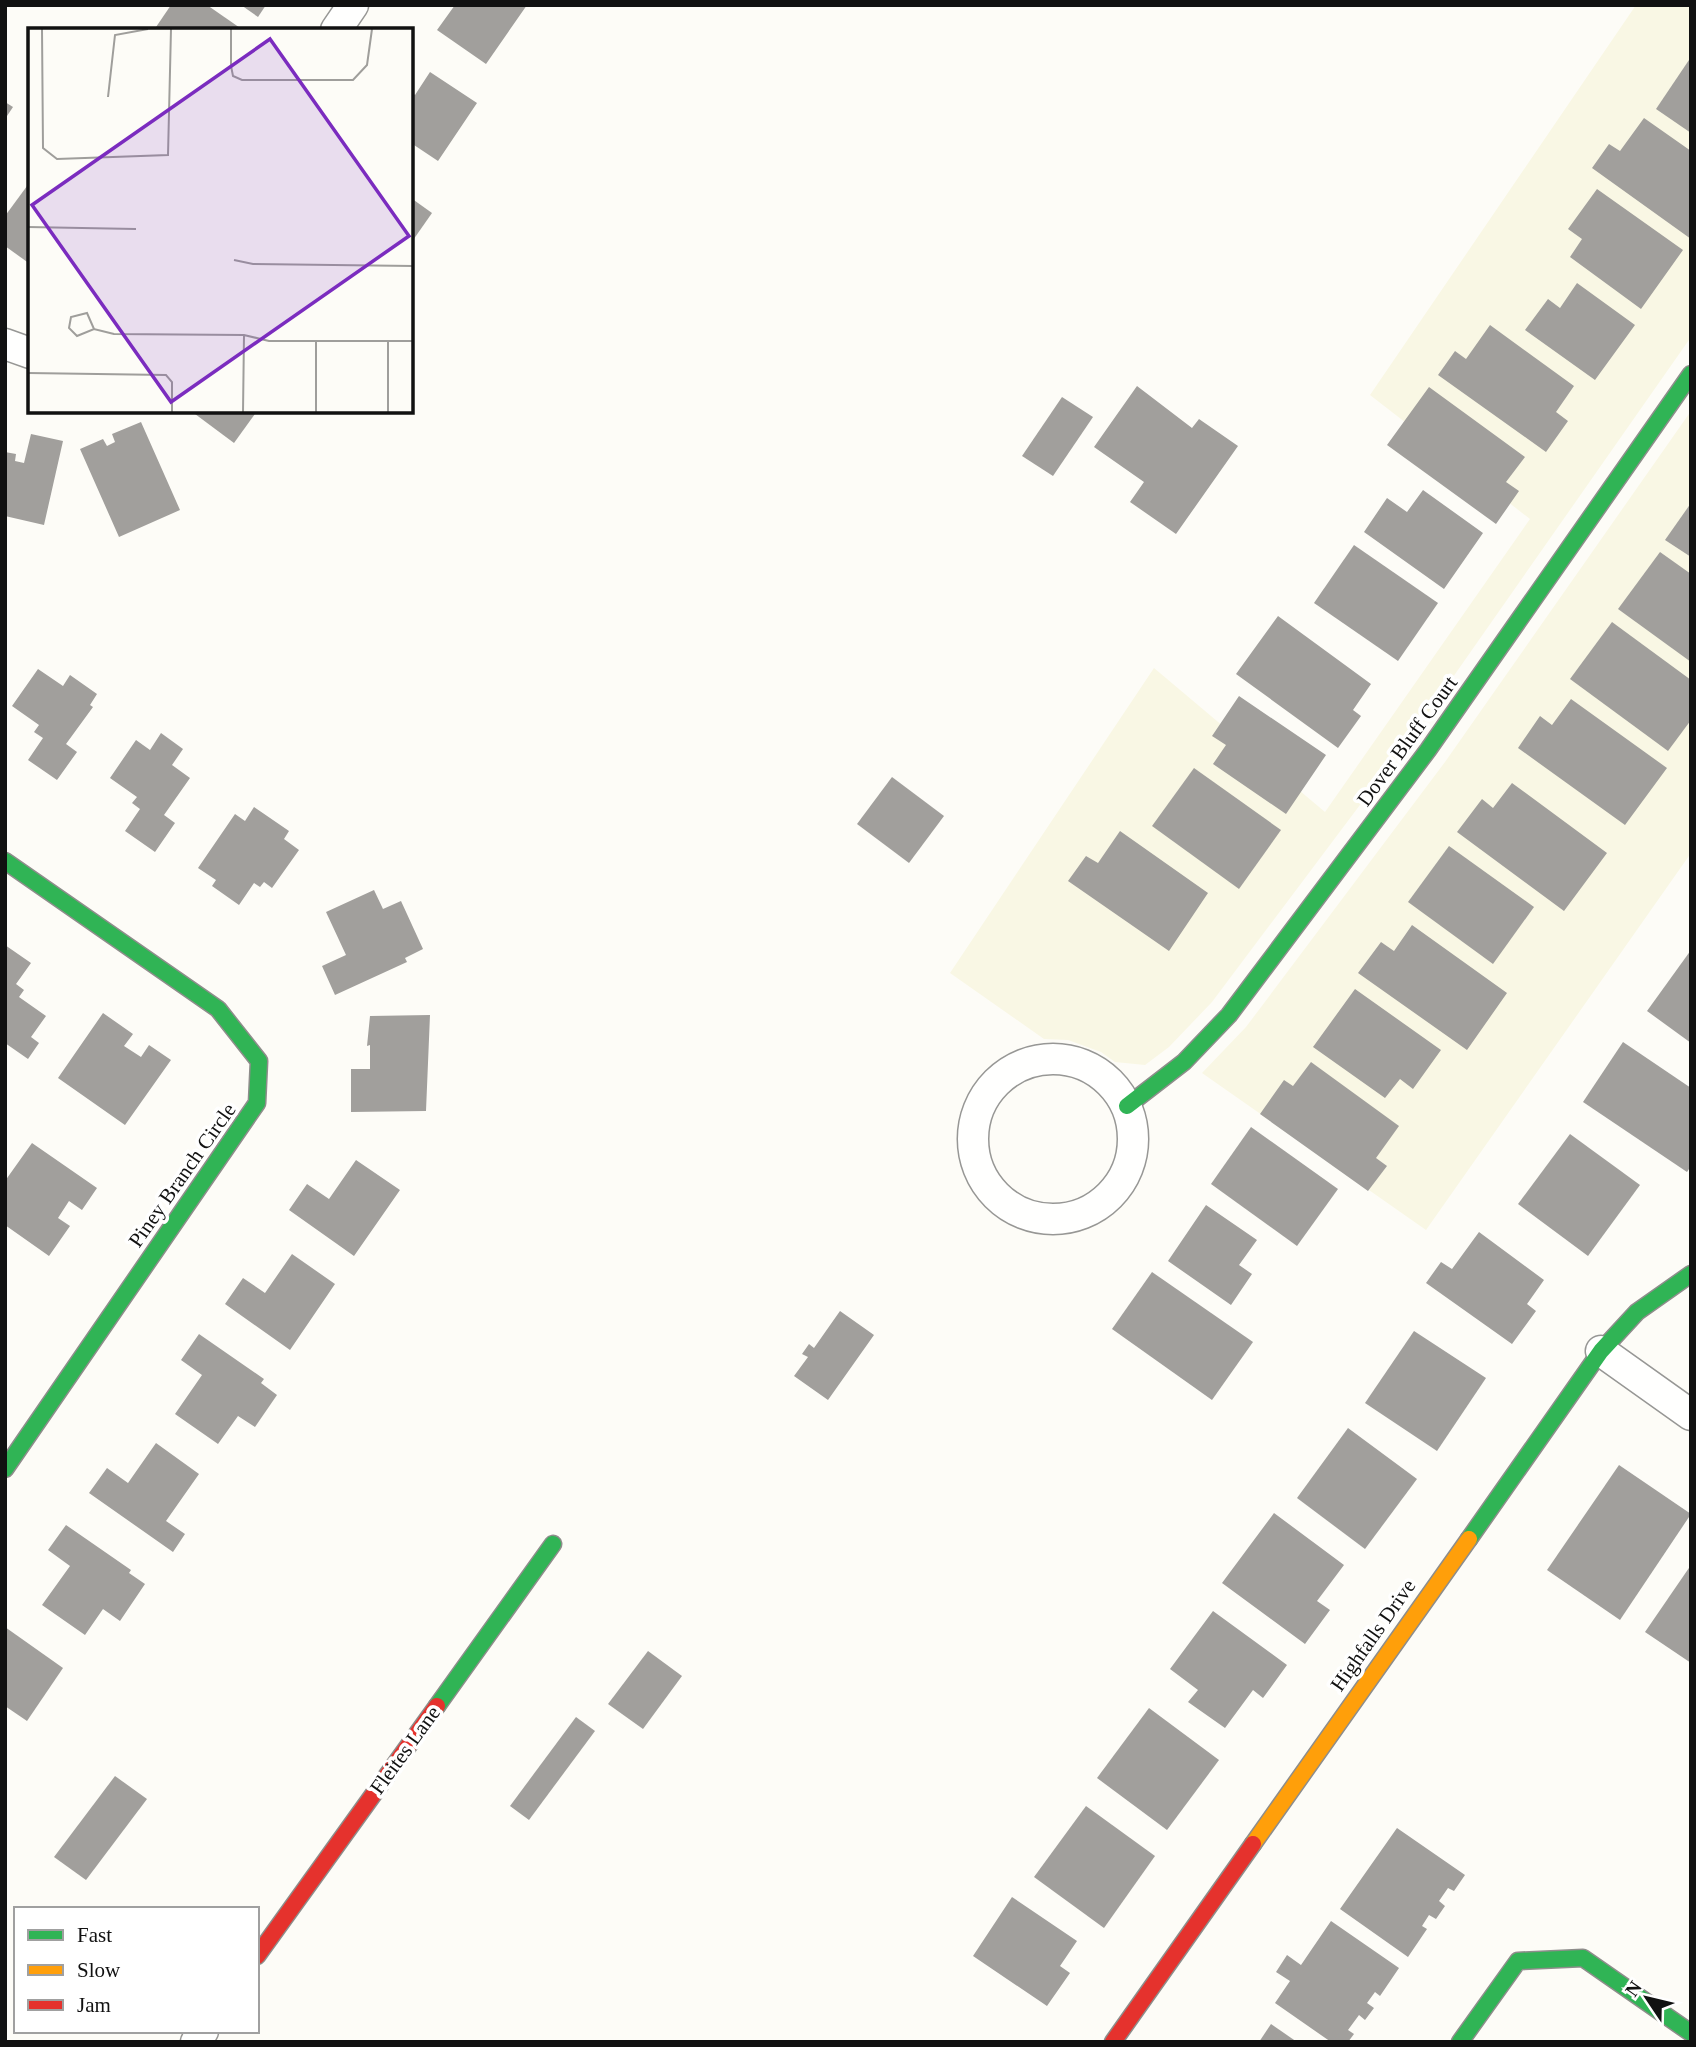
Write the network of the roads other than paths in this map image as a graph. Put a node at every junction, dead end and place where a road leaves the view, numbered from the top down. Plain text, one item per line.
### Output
1 (353, 5) edge
2 (337, 28) edge
3 (5, 344) edge
4 (28, 353) edge
5 (1691, 374) edge
6 (5, 861) edge
7 (1127, 1106) junction
8 (1691, 1273) edge
9 (1601, 1352) junction
10 (1691, 1415) edge
11 (5, 1469) edge
12 (553, 1544) dead end
13 (259, 1953) edge
14 (1691, 2034) edge
15 (1112, 2042) edge
16 (1460, 2042) edge

1 - 2 street
3 - 4 street
5 - 7 street, Dover Bluff Court
6 - 11 street, Piney Branch Circle
7 - 7 street
8 - 9 street, Highfalls Drive
9 - 10 street
9 - 15 street, Highfalls Drive
12 - 13 street, Fleites Lane
14 - 16 street

